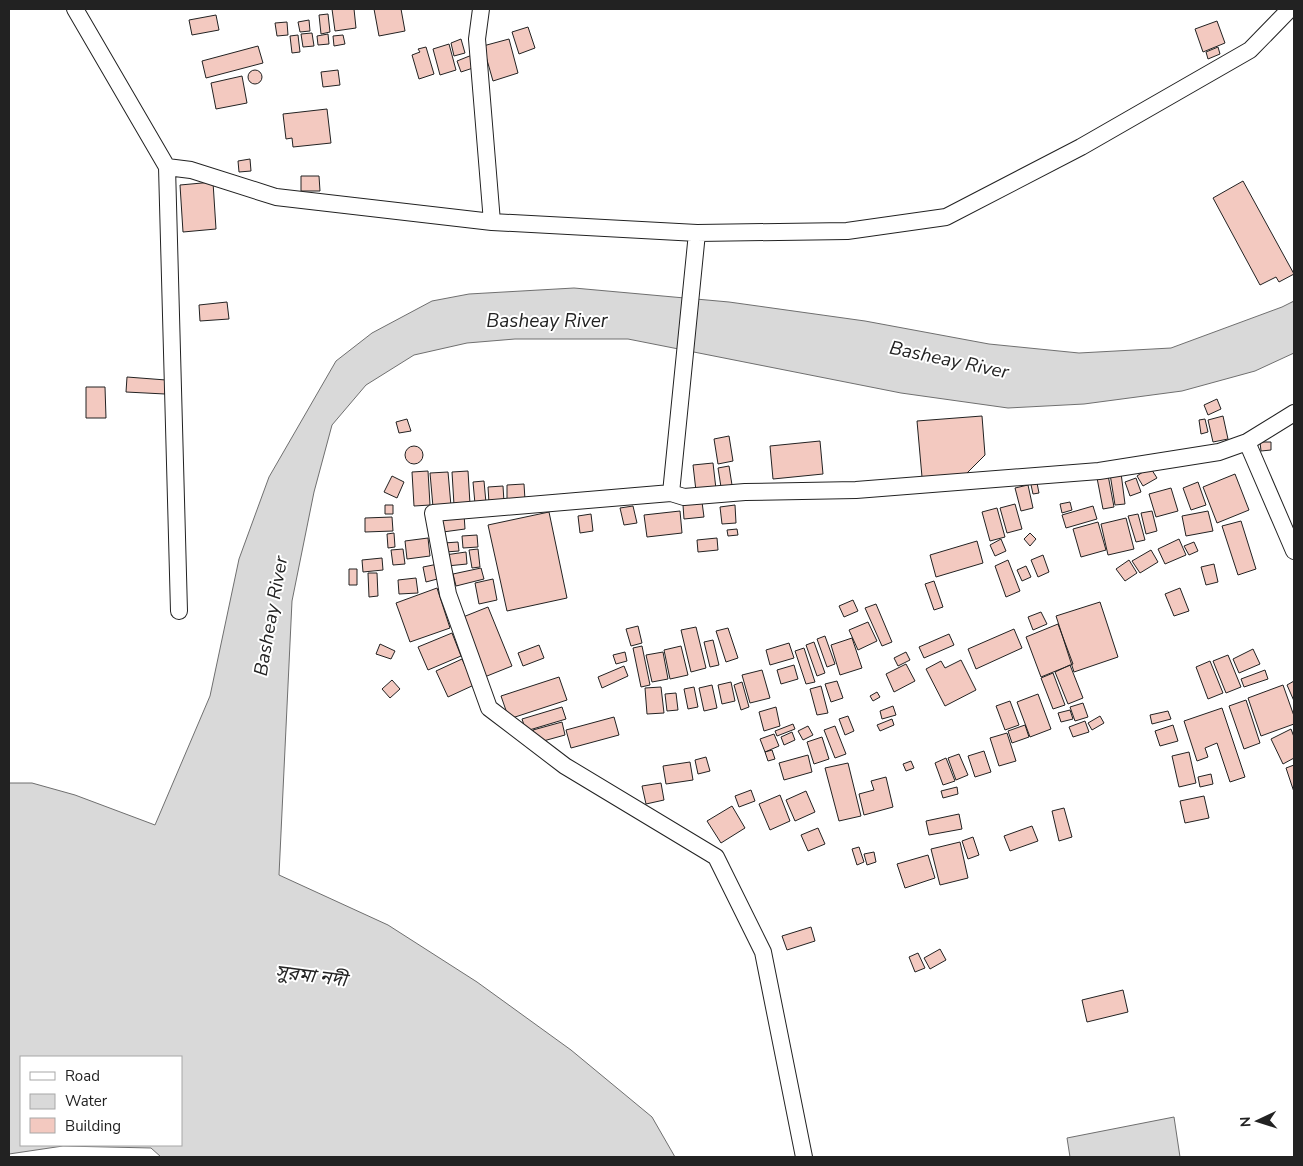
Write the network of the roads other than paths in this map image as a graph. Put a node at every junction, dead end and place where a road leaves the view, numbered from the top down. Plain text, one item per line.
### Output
1 (75, 9) edge
2 (481, 9) edge
3 (1290, 9) edge
4 (167, 167) junction
5 (492, 222) junction
6 (697, 233) junction
7 (1294, 413) edge
8 (1246, 442) junction
9 (671, 494) junction
10 (1294, 551) edge
11 (179, 611) dead end
12 (804, 1157) edge

1 - 4 street
2 - 5 street
3 - 6 street
4 - 5 street
4 - 11 street
5 - 6 street
6 - 9 street
7 - 8 street
8 - 9 street
8 - 10 street
9 - 12 street

